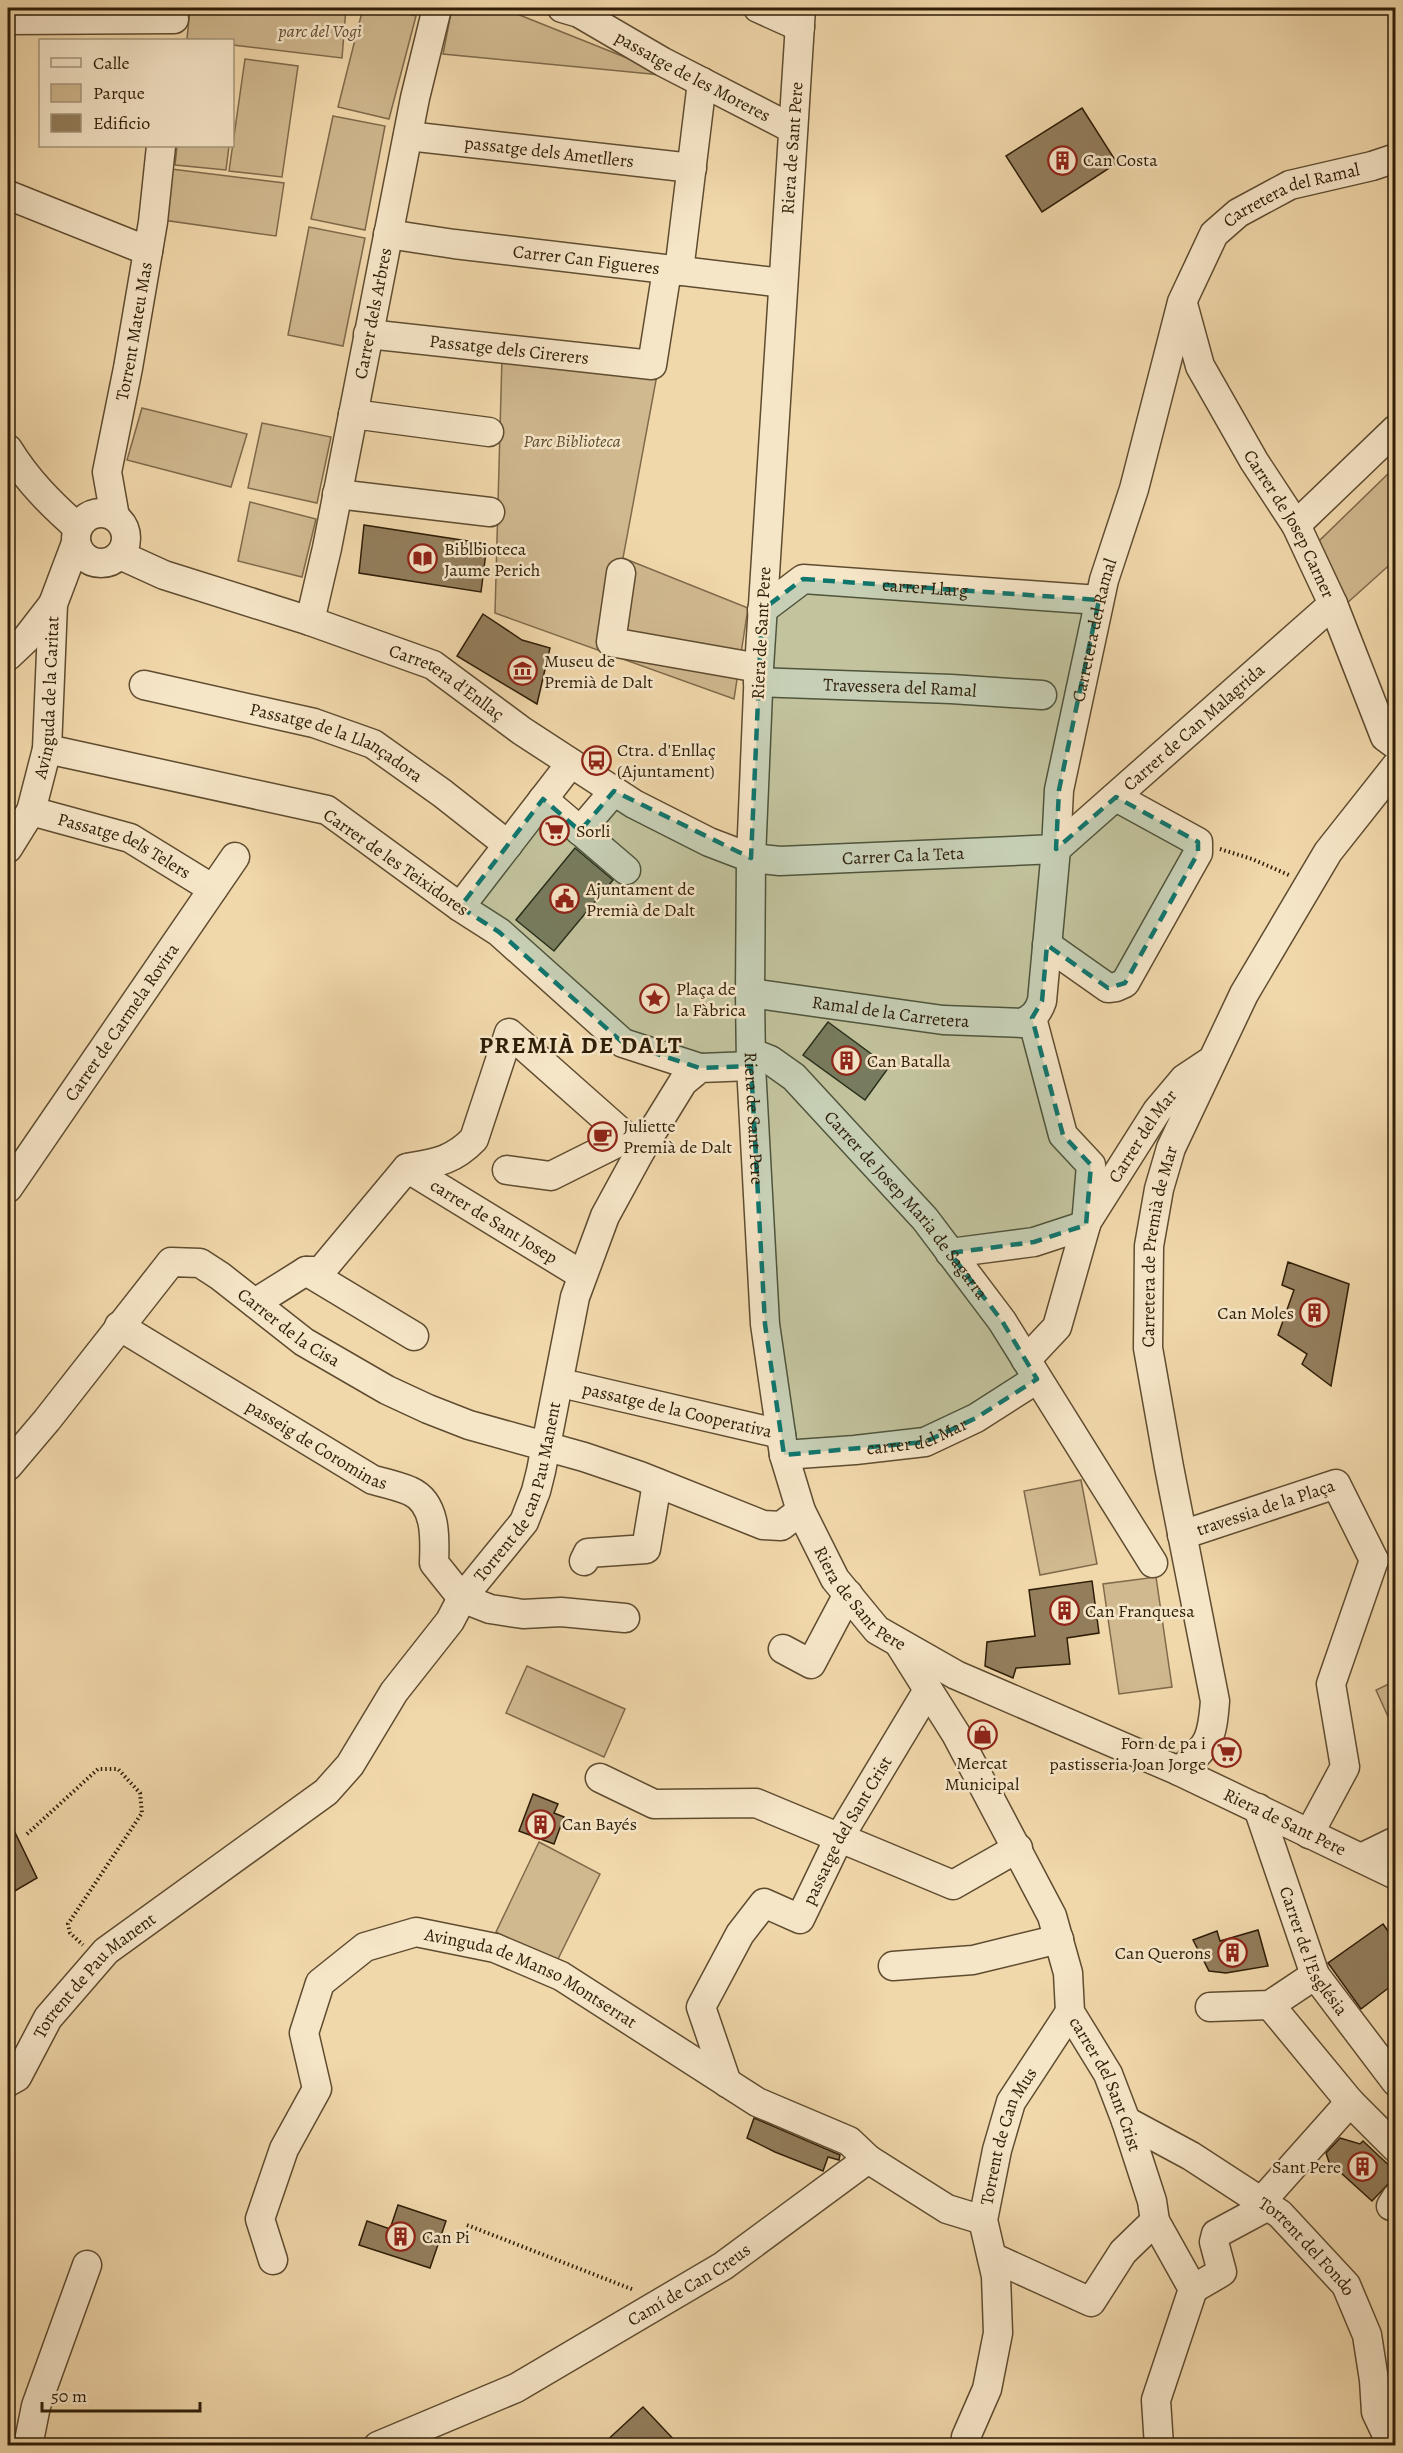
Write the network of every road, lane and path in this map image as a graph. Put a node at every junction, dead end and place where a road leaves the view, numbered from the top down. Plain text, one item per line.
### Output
1 (437, 8) edge
2 (562, 8) edge
3 (759, 8) edge
4 (800, 17) edge
5 (8, 20) edge
6 (76, 22) edge
7 (174, 22) edge
8 (702, 82) junction
9 (793, 129) junction
10 (408, 136) junction
11 (161, 147) edge
12 (1395, 158) edge
13 (692, 168) junction
14 (8, 195) edge
15 (388, 234) junction
16 (148, 251) junction
17 (673, 270) junction
18 (783, 283) junction
19 (1182, 302) junction
20 (368, 334) junction
21 (353, 414) junction
22 (1395, 429) edge
23 (489, 432) dead end
24 (8, 449) edge
25 (337, 495) junction
26 (490, 512) dead end
27 (115, 517) junction
28 (1296, 525) junction
29 (76, 535) junction
30 (120, 555) junction
31 (621, 573) dead end
32 (1099, 600) junction
33 (1333, 603) junction
34 (53, 604) junction
35 (762, 610) junction
36 (310, 621) junction
37 (8, 656) edge
38 (758, 675) junction
39 (144, 685) dead end
40 (1042, 695) dead end
41 (1395, 745) edge
42 (47, 749) junction
43 (571, 763) junction
44 (1395, 765) edge
45 (614, 791) junction
46 (1116, 797) junction
47 (1381, 797) edge
48 (543, 799) junction
49 (31, 811) junction
50 (580, 831) junction
51 (1198, 842) junction
52 (508, 845) junction
53 (8, 848) edge
54 (1056, 849) junction
55 (235, 857) dead end
56 (751, 858) junction
57 (626, 870) dead end
58 (1309, 884) junction
59 (213, 889) junction
60 (460, 907) junction
61 (1047, 945) junction
62 (750, 993) junction
63 (1032, 1018) junction
64 (751, 1060) junction
65 (1212, 1060) junction
66 (700, 1068) junction
67 (634, 1144) junction
68 (407, 1168) junction
69 (507, 1170) dead end
70 (8, 1188) edge
71 (1086, 1225) junction
72 (950, 1253) junction
73 (306, 1271) junction
74 (582, 1275) junction
75 (255, 1303) junction
76 (119, 1326) junction
77 (414, 1336) dead end
78 (1031, 1369) junction
79 (574, 1386) dead end
80 (783, 1445) junction
81 (547, 1447) junction
82 (8, 1466) edge
83 (657, 1483) junction
84 (801, 1512) junction
85 (1182, 1535) junction
86 (584, 1561) dead end
87 (1385, 1561) edge
88 (1153, 1563) dead end
89 (848, 1594) junction
90 (462, 1598) junction
91 (625, 1618) dead end
92 (897, 1641) junction
93 (783, 1649) dead end
94 (928, 1690) junction
95 (1179, 1771) junction
96 (600, 1778) dead end
97 (1257, 1808) junction
98 (27, 1834) dead end
99 (1309, 1834) junction
100 (839, 1838) junction
101 (1395, 1841) edge
102 (1018, 1848) junction
103 (1361, 1858) junction
104 (1395, 1875) edge
105 (197, 1885) joint
106 (1059, 1939) junction
107 (99, 1959) junction
108 (893, 1966) dead end
109 (1315, 1975) junction
110 (1270, 2005) junction
111 (1210, 2007) dead end
112 (1070, 2012) junction
113 (8, 2082) edge
114 (1395, 2082) edge
115 (727, 2083) junction
116 (1350, 2102) junction
117 (1126, 2121) junction
118 (1395, 2148) edge
119 (868, 2159) junction
120 (1265, 2204) junction
121 (983, 2220) junction
122 (1155, 2221) junction
123 (467, 2225) dead end
124 (992, 2257) junction
125 (273, 2260) dead end
126 (87, 2265) dead end
127 (1194, 2289) junction
128 (663, 2301) junction
129 (1395, 2425) edge
130 (28, 2445) edge
131 (378, 2445) edge
132 (965, 2445) edge
133 (1158, 2445) edge

1 - 10 street, Carrer dels Arbres
2 - 8 street, passatge de les Moreres
3 - 4 street
4 - 9 street, Riera de Sant Pere
5 - 6 street
6 - 7 street
8 - 9 street, passatge de les Moreres
8 - 13 street
9 - 18 street, Riera de Sant Pere
10 - 13 street, passatge dels Ametllers
10 - 15 street, Carrer dels Arbres
11 - 16 street, Torrent Mateu Mas
12 - 19 street, Carretera del Ramal
13 - 17 street
14 - 16 street
15 - 17 street, Carrer Can Figueres
15 - 20 street, Carrer dels Arbres
16 - 27 street, Torrent Mateu Mas
17 - 18 street, Carrer Can Figueres
17 - 20 street, Passatge dels Cirerers
18 - 35 street, Riera de Sant Pere
19 - 28 street, Carrer de Josep Carner
19 - 32 street, Carretera del Ramal
20 - 21 street, Carrer dels Arbres
21 - 23 street
21 - 25 street, Carrer dels Arbres
22 - 28 street
24 - 29 street
25 - 26 street
25 - 36 street, Carrer dels Arbres
27 - 29 street
27 - 30 street
28 - 33 street, Carrer de Josep Carner
29 - 30 street
29 - 34 street, Avinguda de la Caritat
30 - 36 street, Carretera d'Enllaç
31 - 38 street, Travessera del Ramal
32 - 35 street, carrer Llarg
32 - 54 street, Carretera del Ramal
33 - 41 street, Carrer de Josep Carner
33 - 46 street, Carrer de Can Malagrida
34 - 37 street
34 - 42 street, Avinguda de la Caritat
35 - 38 street, Riera de Sant Pere
36 - 43 street, Carretera d'Enllaç
38 - 40 street, Travessera del Ramal
38 - 56 street, Riera de Sant Pere
39 - 52 street, Passatge de la Llançadora
42 - 49 street, Avinguda de la Caritat
42 - 60 street, Carrer de les Teixidores
43 - 45 street, Carretera d'Enllaç
43 - 48 street
44 - 47 street, Carretera de Premià de Mar
45 - 50 street
45 - 56 street, Carretera d'Enllaç
46 - 51 street
46 - 54 street, Carrer de Can Malagrida
47 - 58 street, Carretera de Premià de Mar
48 - 50 street
48 - 52 street
49 - 53 street, Avinguda de la Caritat
49 - 59 street, Passatge dels Telers
50 - 57 street
51 - 58 path
51 - 61 street
52 - 60 street
54 - 56 street, Carrer Ca la Teta
54 - 61 street, Carretera del Ramal
55 - 59 street, Carrer de Carmela Rovira
56 - 62 street, Riera de Sant Pere
58 - 65 street, Carretera de Premià de Mar
59 - 70 street, Carrer de Carmela Rovira
60 - 66 street, Carrer de les Teixidores
61 - 63 street, Carretera del Ramal
62 - 63 street, Ramal de la Carretera
62 - 64 street, Riera de Sant Pere
63 - 71 street
64 - 66 street
64 - 72 street, Carrer de Josep Maria de Sagarra
64 - 80 street, Riera de Sant Pere
65 - 71 street, Carrer del Mar
65 - 85 street, Carretera de Premià de Mar
66 - 67 street, Torrent de can Pau Manent
67 - 68 street, carrer de Sant Josep
67 - 69 street
67 - 74 street, Torrent de can Pau Manent
68 - 73 street
68 - 74 street, carrer de Sant Josep
71 - 72 street
71 - 78 street, carrer del Mar
72 - 78 street, Carrer de Josep Maria de Sagarra
73 - 75 street
73 - 77 street
74 - 81 street, Torrent de can Pau Manent
75 - 76 street, Carrer de la Cisa
75 - 81 street, Carrer de la Cisa
76 - 82 street, Carrer de la Cisa
76 - 90 street, passeig de Corominas
78 - 80 street, carrer del Mar
78 - 88 street
79 - 80 street, passatge de la Cooperativa
80 - 84 street, Riera de Sant Pere
81 - 83 street, Carrer de la Cisa
81 - 90 street, Torrent de can Pau Manent
83 - 84 street, Carrer de la Cisa
83 - 86 street
84 - 89 street, Riera de Sant Pere
85 - 87 street, travessia de la Plaça
85 - 95 street, Carretera de Premià de Mar
87 - 99 street
89 - 92 street, Riera de Sant Pere
89 - 93 street
90 - 91 street
90 - 105 street, Torrent de can Pau Manent
92 - 94 street, carrer del Sant Crist
92 - 95 street, Riera de Sant Pere
94 - 100 street, passatge del Sant Crist
94 - 102 street, carrer del Sant Crist
95 - 97 street, Riera de Sant Pere
96 - 100 street
97 - 99 street, Riera de Sant Pere
97 - 109 street, Carrer de l'Església
98 - 107 path
99 - 103 street, Riera de Sant Pere
100 - 102 street
100 - 115 street, passatge del Sant Crist
101 - 103 street
102 - 106 street, carrer del Sant Crist
103 - 104 street, Riera de Sant Pere
105 - 107 street, Torrent de Pau Manent
106 - 108 street
106 - 112 street, carrer del Sant Crist
107 - 113 street, Torrent de Pau Manent
109 - 110 street
109 - 114 street, Carrer de l'Església
110 - 111 street
110 - 116 street
112 - 117 street, carrer del Sant Crist
112 - 121 street, Torrent de Can Mus
115 - 119 street, Avinguda de Manso Montserrat
115 - 125 street, Avinguda de Manso Montserrat
116 - 118 street
116 - 120 street
117 - 120 street, Torrent del Fondo
117 - 122 street, carrer del Sant Crist
119 - 121 street
119 - 128 street, Camí de Can Creus
120 - 127 street
120 - 129 street, Torrent del Fondo
121 - 124 street, Torrent de Can Mus
122 - 124 street
122 - 127 street, carrer del Sant Crist
123 - 128 path
124 - 132 street, Torrent de Can Mus
126 - 130 street
127 - 133 street
128 - 131 street, Camí de Can Creus

